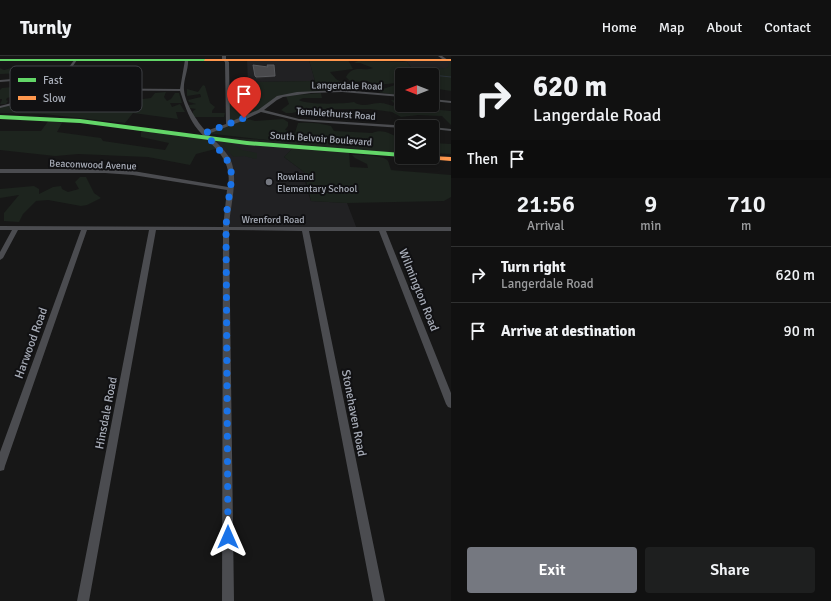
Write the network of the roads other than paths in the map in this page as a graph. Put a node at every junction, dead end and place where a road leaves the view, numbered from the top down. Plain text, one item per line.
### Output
1 (43, 58) edge
2 (224, 58) edge
3 (446, 59) edge
4 (0, 60) edge
5 (74, 60) junction
6 (187, 60) junction
7 (70, 66) edge
8 (10, 81) edge
9 (0, 82) edge
10 (142, 90) edge
11 (182, 90) junction
12 (395, 95) edge
13 (439, 101) edge
14 (451, 102) edge
15 (10, 104) edge
16 (0, 107) edge
17 (261, 111) junction
18 (0, 113) edge
19 (0, 117) edge
20 (228, 124) junction
21 (395, 126) edge
22 (439, 129) edge
23 (451, 130) edge
24 (208, 136) junction
25 (395, 150) edge
26 (439, 153) edge
27 (395, 154) edge
28 (451, 154) edge
29 (439, 158) edge
30 (451, 159) edge
31 (0, 171) edge
32 (231, 189) junction
33 (0, 228) edge
34 (16, 228) junction
35 (85, 228) junction
36 (153, 228) junction
37 (226, 229) junction
38 (305, 229) junction
39 (451, 229) edge
40 (382, 230) junction
41 (0, 258) edge
42 (451, 404) edge
43 (0, 466) edge
44 (84, 601) edge
45 (228, 601) edge
46 (379, 601) edge

1 - 4 street
1 - 5 street
2 - 3 street
2 - 6 street
2 - 20 street
5 - 6 street
5 - 7 street
6 - 11 street
8 - 9 street
10 - 11 street
11 - 24 street
12 - 17 street, Langerdale Road
13 - 14 street
15 - 16 street
17 - 20 street, Langerdale Road
17 - 21 street, Temblethurst Road
18 - 24 street, South Belvoir Boulevard
19 - 24 street, South Belvoir Boulevard
20 - 24 street, Langerdale Road
22 - 23 street
24 - 25 street, South Belvoir Boulevard
24 - 27 street, South Belvoir Boulevard
24 - 32 street
26 - 28 street
29 - 30 street
31 - 32 street, Beaconwood Avenue
32 - 37 street
33 - 34 street, Wrenford Road
34 - 35 street, Wrenford Road
34 - 41 street
35 - 36 street, Wrenford Road
35 - 43 street, Harwood Road
36 - 37 street, Wrenford Road
36 - 44 street, Hinsdale Road
37 - 38 street, Wrenford Road
37 - 45 street
38 - 40 street, Wrenford Road
38 - 46 street, Stonehaven Road
39 - 40 street, Wrenford Road
40 - 42 street, Wilmington Road

